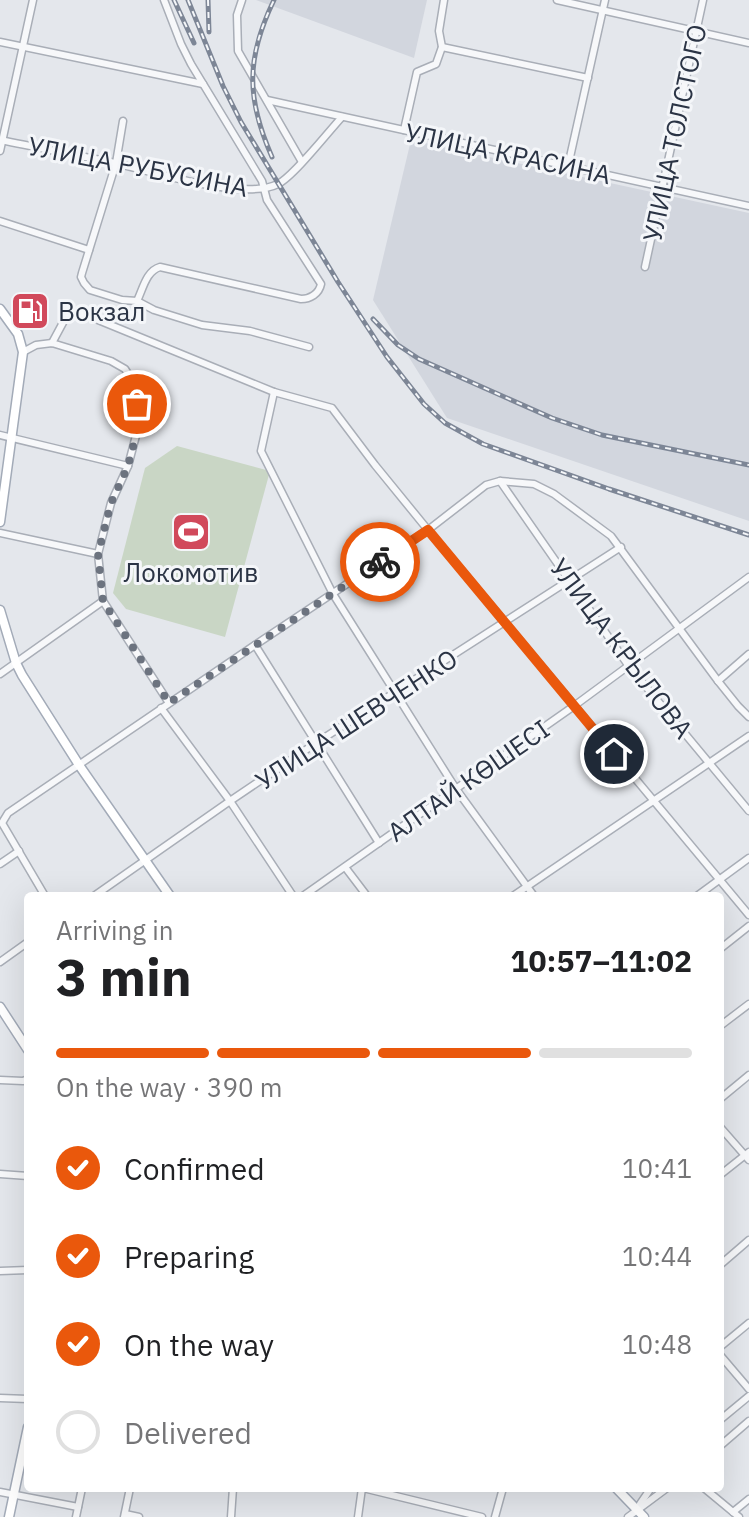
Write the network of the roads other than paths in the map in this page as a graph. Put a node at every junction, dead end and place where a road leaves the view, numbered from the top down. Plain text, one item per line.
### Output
1 (33, 0) edge
2 (164, 0) edge
3 (242, 0) edge
4 (444, 0) edge
5 (557, 0) edge
6 (605, 0) edge
7 (703, 0) edge
8 (602, 10) junction
9 (697, 31) junction
10 (0, 42) edge
11 (749, 43) edge
12 (23, 47) junction
13 (442, 47) junction
14 (588, 78) junction
15 (203, 84) junction
16 (267, 100) junction
17 (342, 117) junction
18 (123, 121) dead end
19 (404, 130) junction
20 (2, 141) edge
21 (0, 151) edge
22 (302, 162) junction
23 (116, 163) junction
24 (568, 166) junction
25 (662, 187) junction
26 (264, 189) junction
27 (749, 206) edge
28 (0, 221) edge
29 (89, 250) junction
30 (645, 267) dead end
31 (137, 301) junction
32 (0, 309) edge
33 (52, 343) junction
34 (309, 347) dead end
35 (23, 352) junction
36 (274, 392) junction
37 (0, 435) edge
38 (12, 438) junction
39 (128, 466) junction
40 (500, 481) junction
41 (0, 522) edge
42 (428, 530) junction
43 (0, 533) edge
44 (621, 547) junction
45 (98, 554) junction
46 (749, 577) edge
47 (570, 581) junction
48 (333, 594) junction
49 (103, 601) junction
50 (0, 610) edge
51 (504, 622) junction
52 (678, 629) junction
53 (255, 645) junction
54 (749, 654) edge
55 (16, 663) junction
56 (628, 665) junction
57 (0, 674) edge
58 (718, 681) junction
59 (394, 693) junction
60 (169, 703) junction
61 (574, 706) junction
62 (161, 708) junction
63 (749, 717) edge
64 (749, 736) edge
65 (316, 743) junction
66 (710, 762) junction
67 (79, 765) junction
68 (456, 789) junction
69 (230, 801) junction
70 (654, 802) junction
71 (749, 811) edge
72 (379, 843) junction
73 (19, 851) junction
74 (749, 858) edge
75 (145, 860) junction
76 (0, 864) edge
77 (345, 867) junction
78 (720, 879) junction
79 (527, 886) junction
80 (43, 892) edge
81 (100, 892) edge
82 (167, 892) edge
83 (290, 892) edge
84 (309, 892) edge
85 (364, 892) edge
86 (519, 892) edge
87 (531, 892) edge
88 (702, 892) edge
89 (749, 915) edge
90 (749, 926) edge
91 (24, 945) edge
92 (724, 946) edge
93 (0, 962) edge
94 (749, 1004) edge
95 (0, 1007) edge
96 (724, 1023) edge
97 (24, 1044) edge
98 (749, 1075) edge
99 (0, 1080) edge
100 (24, 1081) edge
101 (724, 1096) edge
102 (724, 1131) edge
103 (748, 1156) edge
104 (724, 1172) edge
105 (0, 1174) edge
106 (24, 1176) edge
107 (749, 1240) edge
108 (724, 1262) edge
109 (24, 1270) edge
110 (0, 1271) edge
111 (749, 1323) edge
112 (724, 1344) edge
113 (724, 1360) edge
114 (749, 1389) edge
115 (749, 1396) edge
116 (0, 1398) edge
117 (24, 1399) edge
118 (724, 1417) edge
119 (749, 1421) edge
120 (724, 1443) edge
121 (24, 1446) edge
122 (0, 1492) edge
123 (81, 1492) edge
124 (129, 1492) edge
125 (233, 1492) edge
126 (361, 1492) edge
127 (379, 1492) edge
128 (502, 1492) edge
129 (619, 1492) edge
130 (648, 1492) edge
131 (661, 1492) edge
132 (709, 1492) edge
133 (14, 1494) junction
134 (749, 1499) edge
135 (78, 1507) junction
136 (635, 1510) junction
137 (736, 1514) edge
138 (125, 1516) edge
139 (9, 1517) edge
140 (76, 1517) edge
141 (139, 1517) edge
142 (231, 1517) edge
143 (358, 1517) edge
144 (482, 1517) edge
145 (495, 1517) edge
146 (628, 1517) edge
147 (644, 1517) edge

1 - 12 street
2 - 15 street
3 - 16 street
4 - 13 street
5 - 8 street
6 - 8 street
7 - 9 street, УЛИЦА ТОЛСТОГО
8 - 9 street
8 - 14 street
9 - 11 street
9 - 25 street, УЛИЦА ТОЛСТОГО
10 - 12 street
12 - 15 street
12 - 20 street
13 - 14 street
13 - 19 street
14 - 24 street
15 - 26 street
16 - 17 street, УЛИЦА КРАСИНА
16 - 22 street
17 - 19 street, УЛИЦА КРАСИНА
17 - 22 street, УЛИЦА РУБУСИНА
18 - 23 street
19 - 24 street, УЛИЦА КРАСИНА
20 - 21 street
20 - 23 street, УЛИЦА РУБУСИНА
22 - 26 street, УЛИЦА РУБУСИНА
23 - 26 street, УЛИЦА РУБУСИНА
23 - 29 street
24 - 25 street, УЛИЦА КРАСИНА
25 - 27 street, УЛИЦА КРАСИНА
25 - 30 street, УЛИЦА ТОЛСТОГО
26 - 31 street
28 - 29 street
29 - 31 street
31 - 34 street
32 - 35 main road
33 - 35 street
33 - 36 street
33 - 39 street
35 - 38 main road
36 - 42 street
36 - 48 street
37 - 38 street
38 - 39 street
38 - 41 main road
39 - 45 street
40 - 42 street
40 - 44 street
40 - 47 street, УЛИЦА КРЫЛОВА
42 - 48 street
42 - 51 street
43 - 45 street
44 - 47 street, УЛИЦА ШЕВЧЕНКО
44 - 52 street
45 - 49 street
46 - 52 street, АЛТАЙ КӨШЕСІ
47 - 51 street, УЛИЦА ШЕВЧЕНКО
47 - 56 street, УЛИЦА КРЫЛОВА
48 - 53 street
48 - 59 street
49 - 55 street
49 - 60 street
50 - 55 main road
51 - 59 street, УЛИЦА ШЕВЧЕНКО
51 - 61 street
52 - 56 street, АЛТАЙ КӨШЕСІ
52 - 58 street
53 - 60 street
53 - 65 street
54 - 58 street
55 - 57 street
55 - 67 main road
56 - 61 street, АЛТАЙ КӨШЕСІ
56 - 66 street, УЛИЦА КРЫЛОВА
58 - 63 street
59 - 65 street, УЛИЦА ШЕВЧЕНКО
59 - 68 street
60 - 62 street
61 - 68 street, АЛТАЙ КӨШЕСІ
61 - 70 street
62 - 67 street
62 - 69 street
64 - 66 street
65 - 69 street, УЛИЦА ШЕВЧЕНКО
65 - 72 street
66 - 70 street
66 - 71 street, УЛИЦА КРЫЛОВА
67 - 73 street
67 - 75 main road
68 - 72 street, АЛТАЙ КӨШЕСІ
68 - 79 street
69 - 75 street, УЛИЦА ШЕВЧЕНКО
69 - 83 street
70 - 78 street
70 - 79 street
72 - 77 street, АЛТАЙ КӨШЕСІ
73 - 76 street
73 - 80 street
74 - 78 street
75 - 81 street, УЛИЦА ШЕВЧЕНКО
75 - 82 main road
77 - 84 street, АЛТАЙ КӨШЕСІ
77 - 85 street
78 - 88 street
78 - 89 street
79 - 86 street
79 - 87 street
90 - 92 street
91 - 93 street
94 - 96 street
95 - 97 main road
98 - 101 street
99 - 100 street
102 - 103 street
103 - 104 street
105 - 106 street
107 - 108 street
109 - 110 street
111 - 112 street
113 - 114 street
115 - 118 street
116 - 117 street
119 - 120 street
121 - 133 main road
122 - 133 street
123 - 135 street
124 - 138 street
125 - 142 street
126 - 143 street
127 - 144 street
128 - 145 street
129 - 136 main road
130 - 136 street
131 - 136 street
132 - 137 street
133 - 135 street
133 - 139 main road
134 - 137 street
135 - 140 street
136 - 146 street
136 - 147 main road
138 - 141 street

